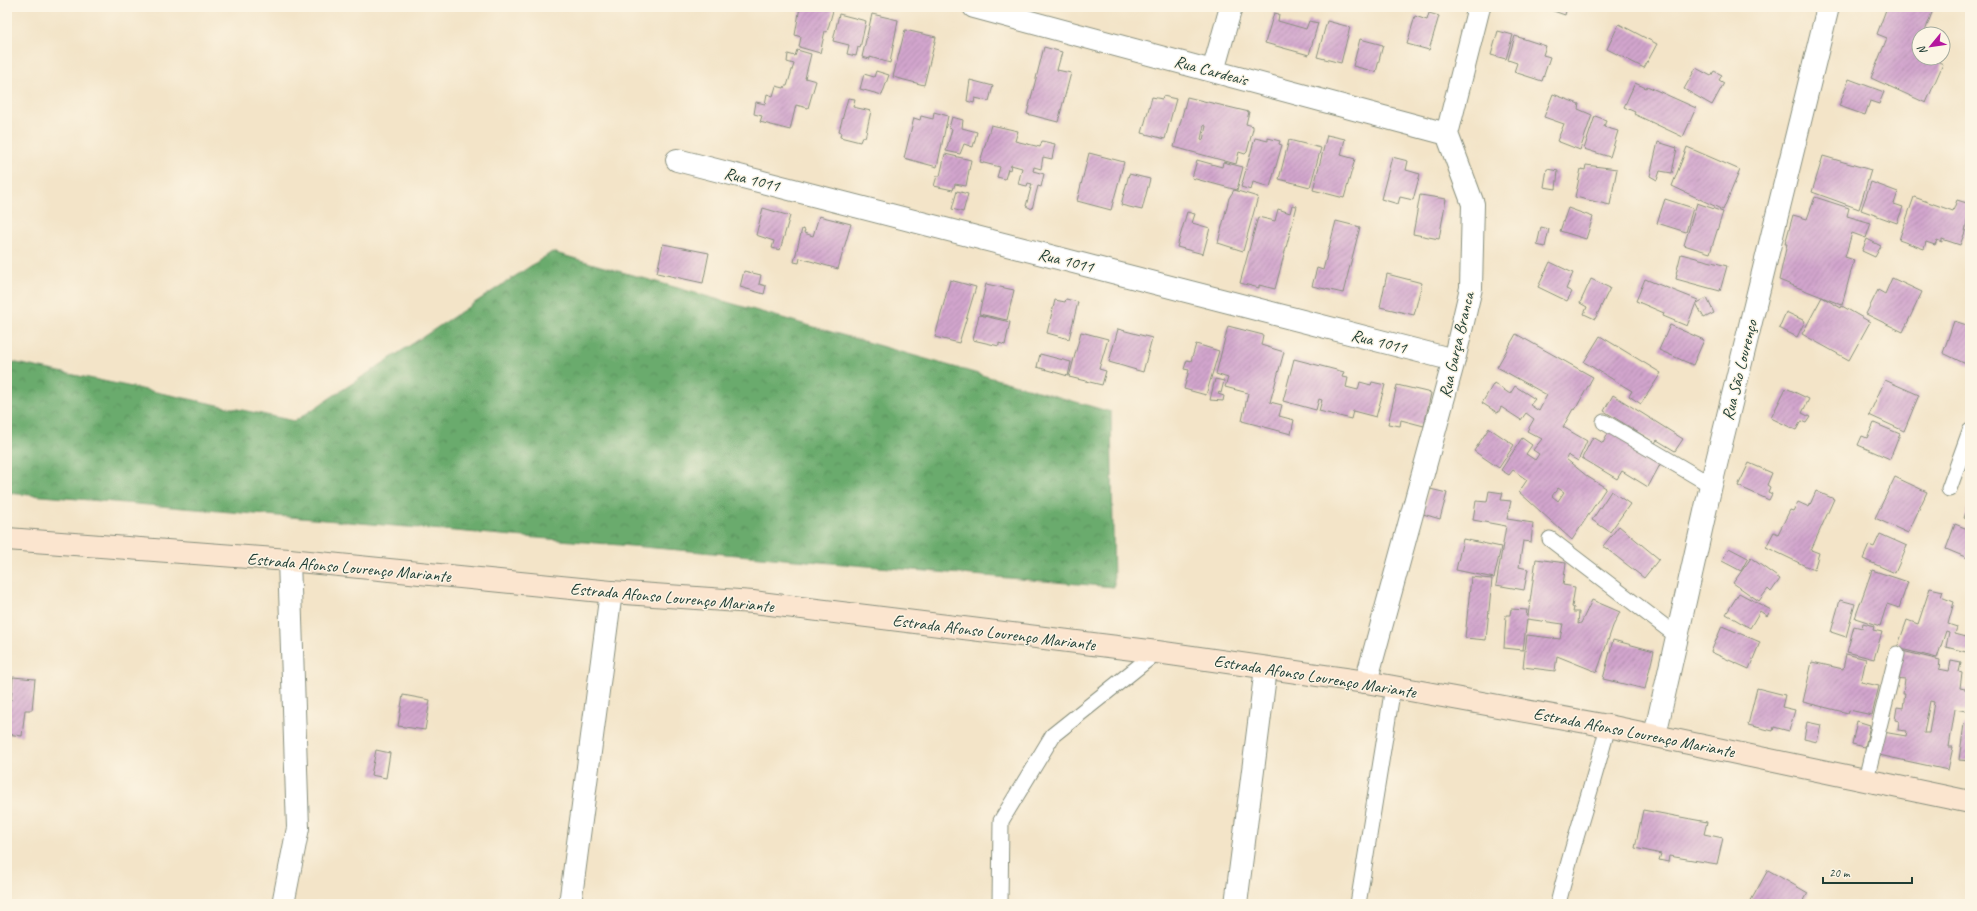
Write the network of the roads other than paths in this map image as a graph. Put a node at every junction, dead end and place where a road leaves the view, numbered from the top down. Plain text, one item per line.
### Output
1 (974, 7) edge
2 (1231, 7) edge
3 (1479, 7) edge
4 (1828, 7) edge
5 (1006, 11) edge
6 (1213, 71) junction
7 (1447, 134) junction
8 (676, 160) dead end
9 (1454, 360) junction
10 (1604, 422) dead end
11 (1970, 431) edge
12 (1711, 485) junction
13 (1949, 489) dead end
14 (7, 539) edge
15 (1550, 539) dead end
16 (289, 560) junction
17 (611, 592) junction
18 (1677, 636) junction
19 (1157, 652) junction
20 (1897, 654) dead end
21 (1266, 668) junction
22 (1366, 682) junction
23 (1393, 687) junction
24 (1608, 726) junction
25 (1655, 735) junction
26 (1866, 779) junction
27 (1970, 802) edge
28 (283, 904) edge
29 (570, 904) edge
30 (1000, 904) edge
31 (1236, 904) edge
32 (1358, 904) edge
33 (1558, 904) edge

1 - 5 street, Rua Cardeais
2 - 6 street
3 - 7 street
4 - 12 street, Rua São Lourenço
5 - 6 street, Rua Cardeais
6 - 7 street, Rua Cardeais
7 - 9 street, Rua Garça Branca
8 - 9 street, Rua 1011
9 - 22 street, Rua Garça Branca
10 - 12 lane
11 - 13 lane
12 - 18 street, Rua São Lourenço
14 - 16 main road, Estrada Afonso Lourenço Mariante
15 - 18 lane
16 - 17 main road, Estrada Afonso Lourenço Mariante
16 - 28 street
17 - 19 main road, Estrada Afonso Lourenço Mariante
17 - 29 street
18 - 25 street, Rua São Lourenço
19 - 21 main road, Estrada Afonso Lourenço Mariante
19 - 30 lane
20 - 26 lane
21 - 22 main road, Estrada Afonso Lourenço Mariante
21 - 31 street
22 - 23 main road, Estrada Afonso Lourenço Mariante
23 - 24 main road, Estrada Afonso Lourenço Mariante
23 - 32 lane
24 - 25 main road, Estrada Afonso Lourenço Mariante
24 - 33 lane
25 - 26 main road, Estrada Afonso Lourenço Mariante
26 - 27 main road, Estrada Afonso Lourenço Mariante

